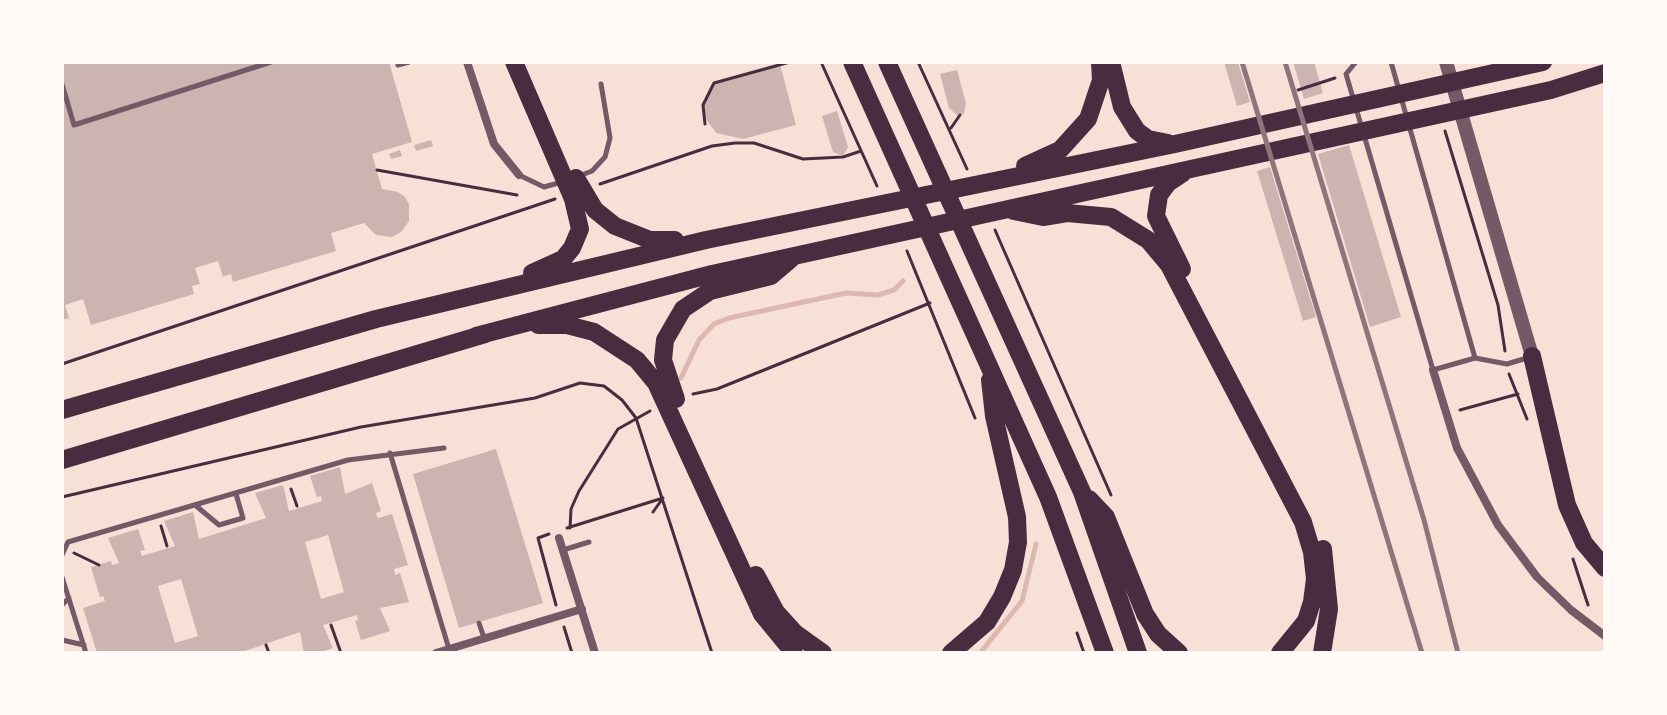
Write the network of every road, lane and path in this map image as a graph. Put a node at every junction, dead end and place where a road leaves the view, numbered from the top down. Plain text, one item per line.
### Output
1 (271, 62) edge
2 (409, 62) edge
3 (467, 62) edge
4 (514, 62) edge
5 (526, 62) edge
6 (790, 62) edge
7 (821, 62) edge
8 (852, 62) edge
9 (887, 62) edge
10 (918, 62) edge
11 (1100, 62) edge
12 (1111, 62) edge
13 (1356, 62) edge
14 (1391, 62) edge
15 (1446, 62) edge
16 (1543, 62) edge
17 (398, 65) dead end
18 (1605, 73) edge
19 (1346, 74) junction
20 (62, 84) edge
21 (601, 84) dead end
22 (1605, 84) edge
23 (1298, 90) dead end
24 (1551, 90) junction
25 (960, 115) dead end
26 (1442, 123) dead end
27 (705, 124) dead end
28 (950, 129) junction
29 (1175, 144) junction
30 (861, 151) junction
31 (1200, 166) junction
32 (565, 167) junction
33 (377, 170) dead end
34 (970, 174) dead end
35 (519, 175) joint
36 (996, 179) junction
37 (879, 190) dead end
38 (579, 194) junction
39 (517, 195) dead end
40 (1007, 210) junction
41 (995, 229) dead end
42 (706, 240) junction
43 (904, 245) dead end
44 (796, 256) junction
45 (493, 290) junction
46 (930, 303) junction
47 (476, 336) junction
48 (1532, 356) junction
49 (1475, 358) junction
50 (988, 361) junction
51 (62, 364) edge
52 (1507, 364) junction
53 (1433, 370) junction
54 (1539, 388) junction
55 (685, 395) dead end
56 (1516, 395) junction
57 (657, 407) dead end
58 (62, 410) edge
59 (1446, 414) junction
60 (636, 418) junction
61 (975, 418) dead end
62 (1529, 424) dead end
63 (444, 448) dead end
64 (390, 453) junction
65 (62, 460) edge
66 (289, 481) dead end
67 (1082, 492) junction
68 (236, 494) junction
69 (62, 497) edge
70 (663, 498) junction
71 (1113, 499) dead end
72 (195, 505) junction
73 (297, 506) dead end
74 (653, 512) dead end
75 (159, 518) dead end
76 (570, 528) junction
77 (559, 538) dead end
78 (589, 542) dead end
79 (167, 546) dead end
80 (1570, 549) dead end
81 (563, 550) junction
82 (71, 551) dead end
83 (62, 555) edge
84 (99, 565) dead end
85 (1605, 568) edge
86 (62, 577) edge
87 (69, 598) junction
88 (554, 599) dead end
89 (62, 605) edge
90 (582, 609) junction
91 (479, 623) dead end
92 (331, 625) dead end
93 (1596, 629) junction
94 (1076, 630) dead end
95 (1605, 636) edge
96 (484, 638) junction
97 (62, 640) edge
98 (84, 645) junction
99 (266, 645) dead end
100 (449, 649) junction
101 (86, 653) edge
102 (269, 653) edge
103 (341, 653) edge
104 (436, 653) edge
105 (595, 653) edge
106 (712, 653) edge
107 (794, 653) edge
108 (823, 653) edge
109 (951, 653) edge
110 (1084, 653) edge
111 (1105, 653) edge
112 (1138, 653) edge
113 (1179, 653) edge
114 (1280, 653) edge
115 (1322, 653) edge

1 - 20 lane
2 - 17 lane
3 - 35 street
4 - 32 highway
5 - 32 highway
6 - 27 path
7 - 30 path
8 - 50 highway
9 - 67 highway
10 - 28 path
11 - 36 highway
12 - 29 highway
13 - 19 lane
14 - 49 lane
15 - 48 street
16 - 29 highway
18 - 24 highway
19 - 23 path
19 - 53 lane
21 - 35 lane
22 - 24 highway
24 - 31 highway
25 - 28 path
26 - 52 path
28 - 34 path
29 - 36 highway
30 - 37 path
30 - 38 path
31 - 40 highway
31 - 115 highway
32 - 38 highway
33 - 39 path
36 - 42 highway
38 - 42 highway
38 - 45 highway
38 - 51 path
40 - 44 highway
40 - 114 highway
41 - 71 path
42 - 45 highway
43 - 46 path
44 - 47 highway
44 - 108 highway
45 - 58 highway
46 - 55 path
46 - 61 path
47 - 65 highway
47 - 107 highway
48 - 52 lane
48 - 54 highway
49 - 52 lane
49 - 53 lane
50 - 109 highway
50 - 111 highway
52 - 56 path
53 - 59 street
54 - 56 path
54 - 85 highway
56 - 59 path
56 - 62 path
57 - 60 path
59 - 93 street
60 - 69 path
60 - 70 path
60 - 76 path
63 - 64 lane
64 - 68 lane
64 - 100 lane
66 - 73 path
67 - 112 highway
67 - 113 highway
68 - 72 lane
68 - 72 lane
70 - 74 path
70 - 76 path
70 - 106 path
72 - 83 lane
75 - 79 path
76 - 88 path
77 - 81 street
78 - 81 lane
80 - 93 path
81 - 90 street
82 - 84 path
86 - 87 lane
87 - 89 lane
87 - 98 lane
90 - 96 street
90 - 105 street
91 - 96 lane
92 - 103 path
93 - 95 street
94 - 110 path
96 - 100 street
97 - 98 lane
98 - 101 lane
99 - 102 path
100 - 104 street

